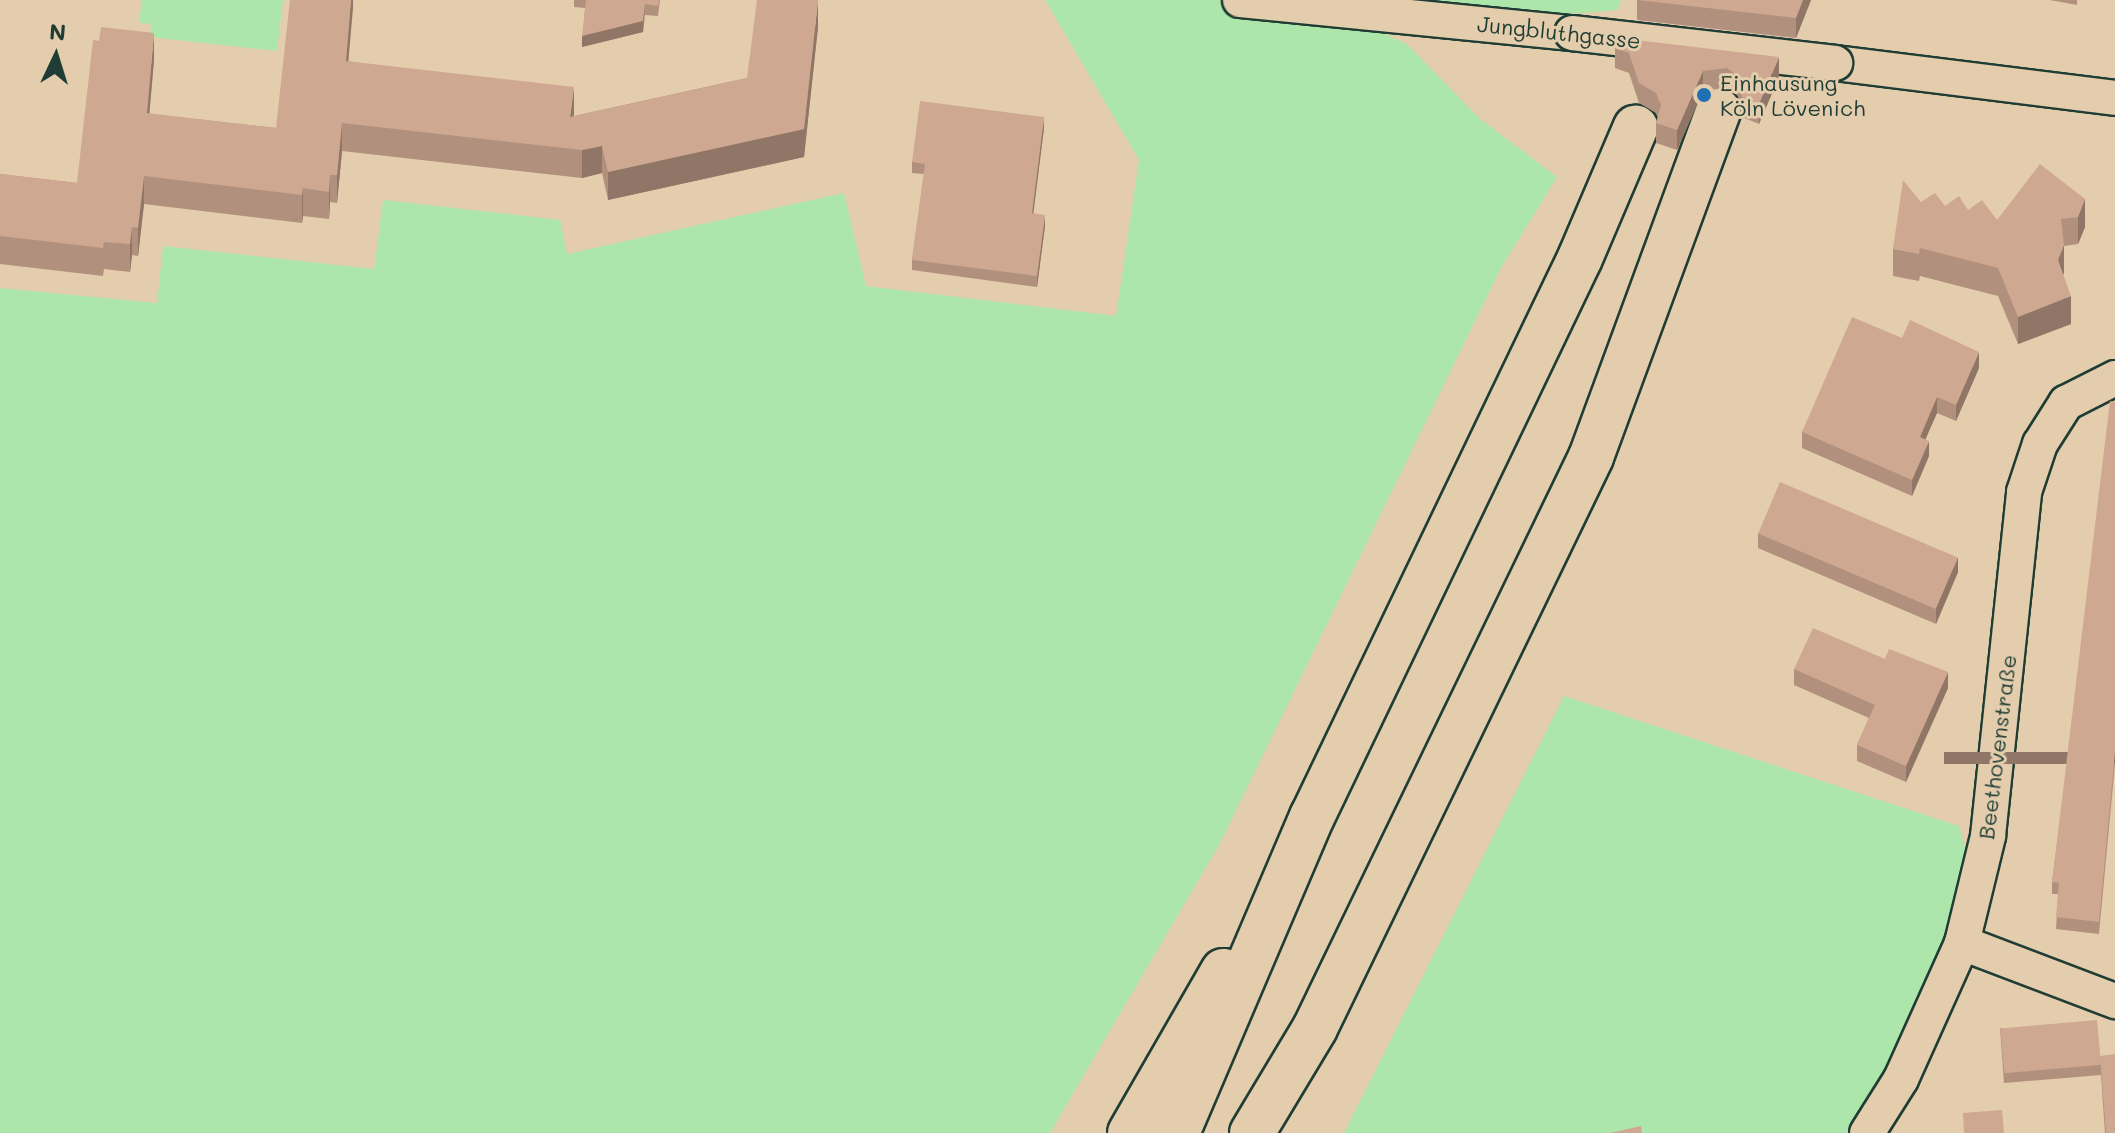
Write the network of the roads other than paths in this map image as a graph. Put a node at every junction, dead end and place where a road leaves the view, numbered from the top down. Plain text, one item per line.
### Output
1 (1240, 0) edge
2 (2115, 98) edge
3 (1718, 111) dead end
4 (1636, 127) dead end
5 (2115, 378) edge
6 (1312, 817) junction
7 (1962, 943) junction
8 (2115, 1001) edge
9 (1315, 1028) junction
10 (1130, 1133) edge
11 (1177, 1133) edge
12 (1252, 1133) edge
13 (1287, 1133) edge
14 (1867, 1133) edge

1 - 2 street, Jungbluthgasse, bridge
3 - 9 highway
4 - 6 highway
5 - 7 street, Beethovenstraße
6 - 10 highway
6 - 11 highway
7 - 8 street
7 - 14 street, Beethovenstraße
9 - 12 highway
9 - 13 highway

